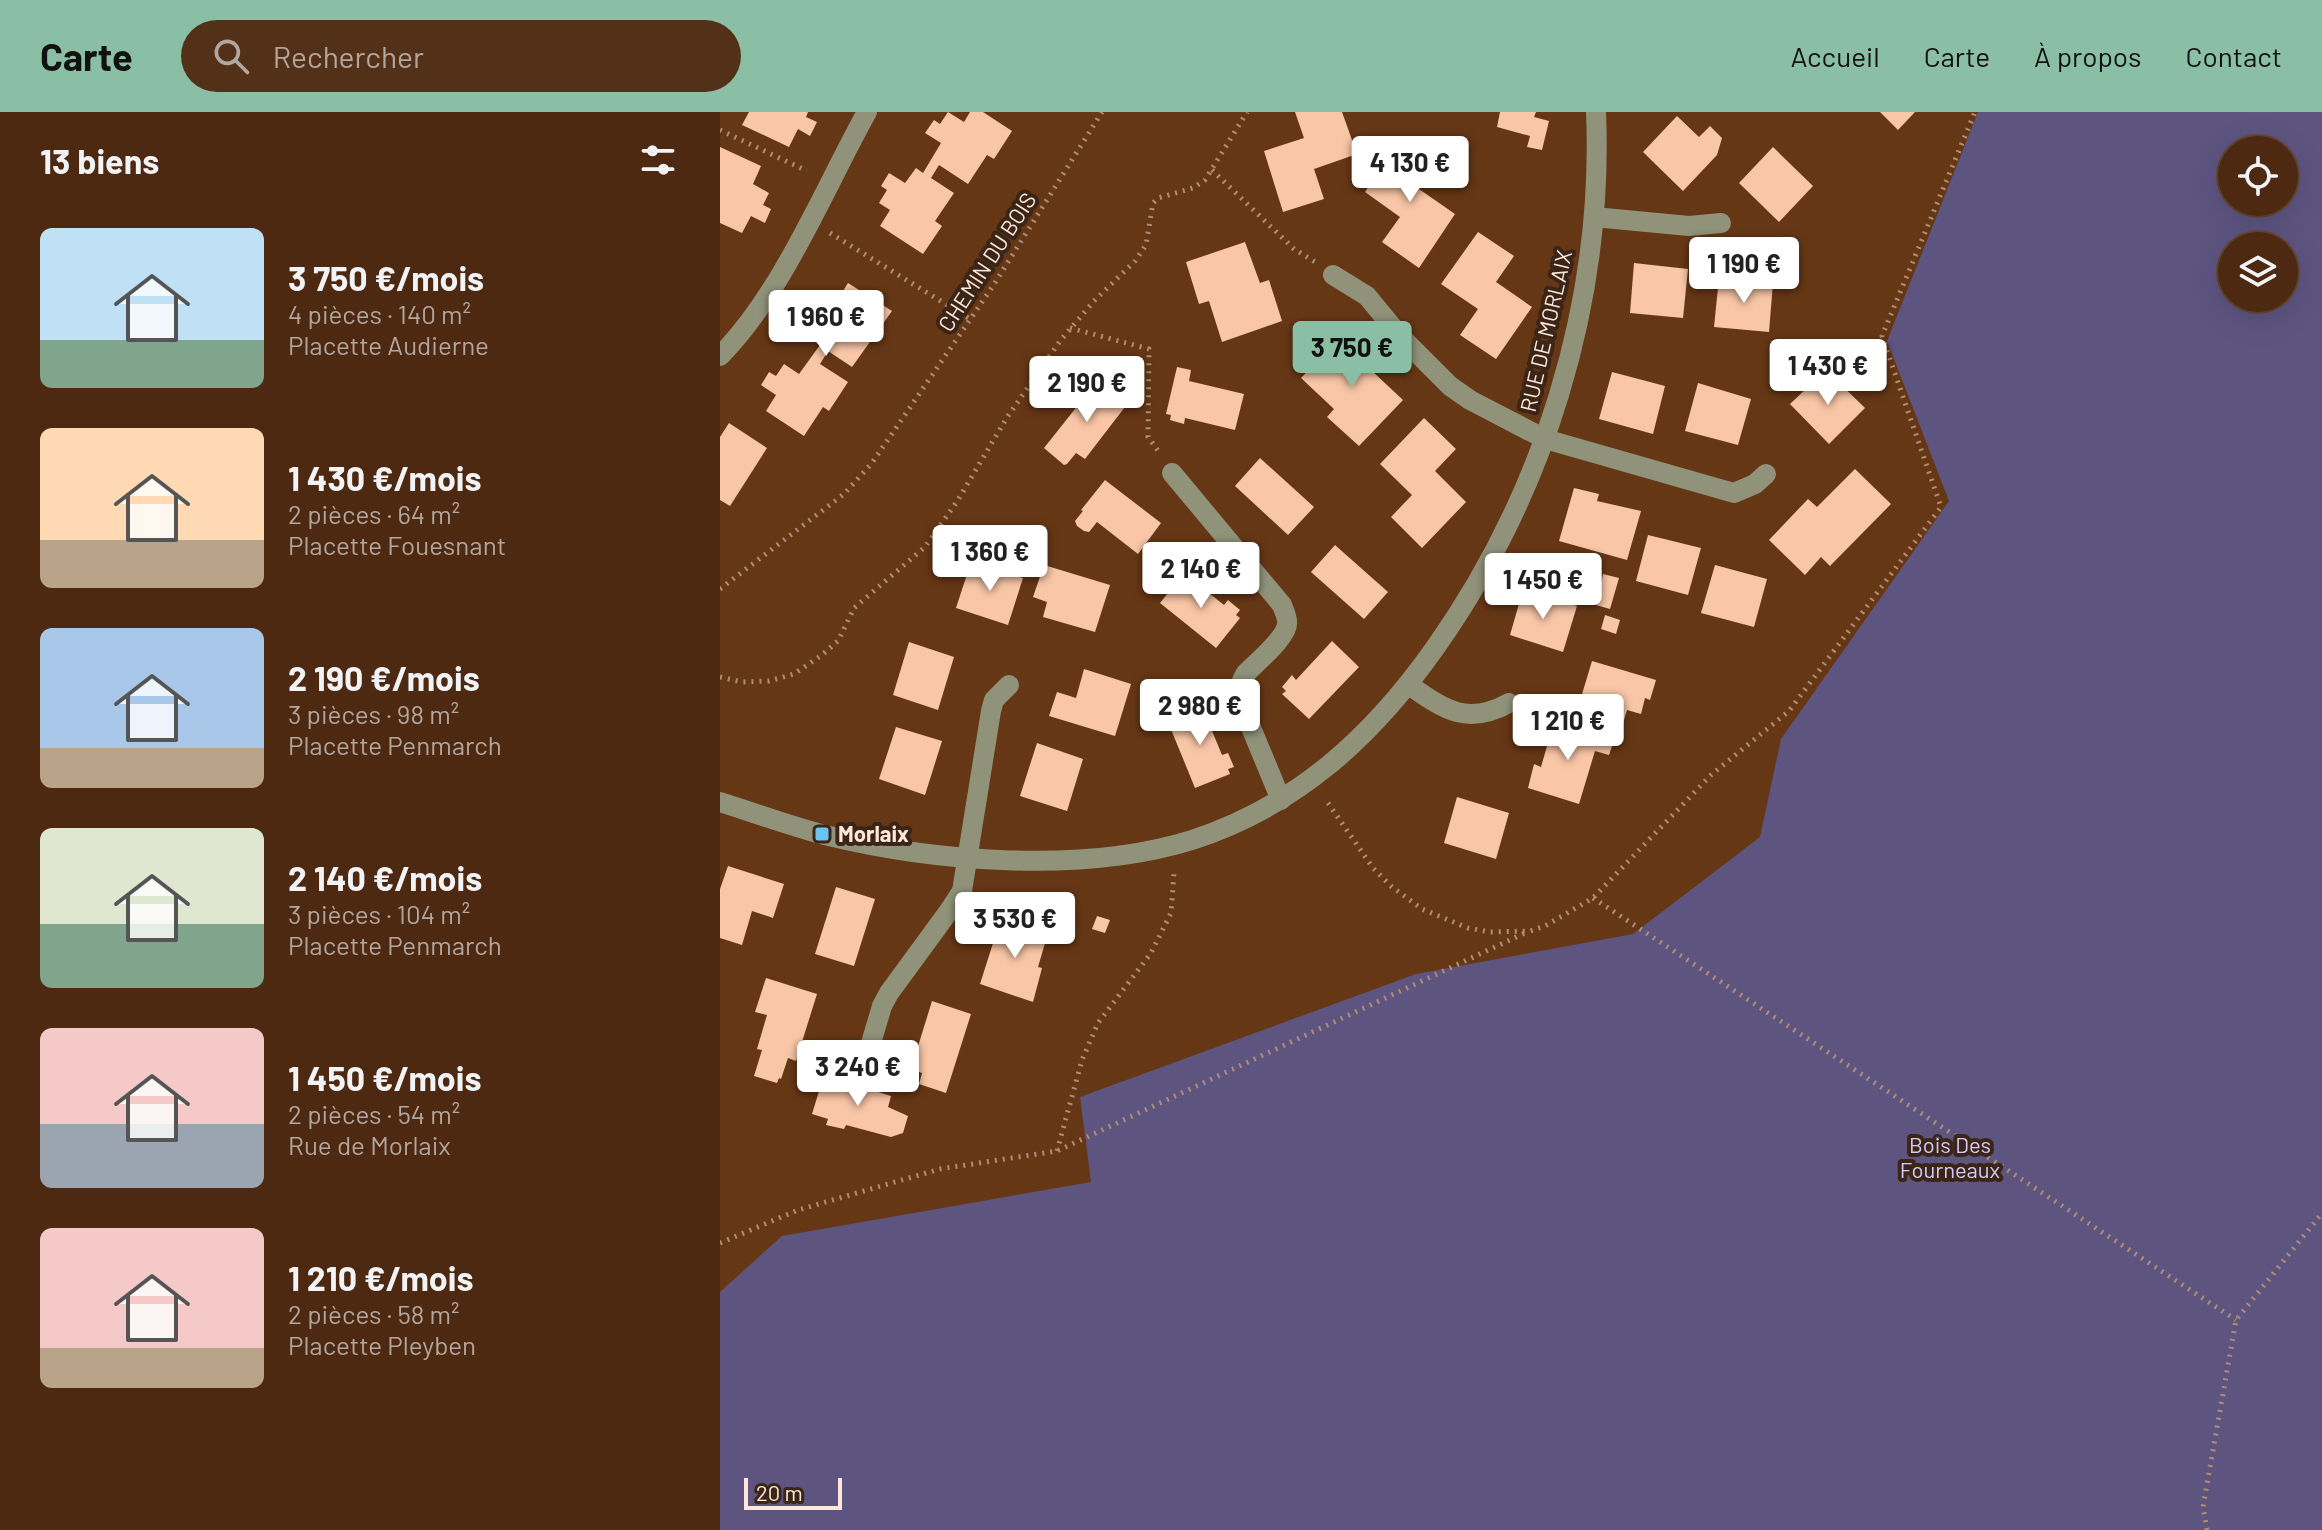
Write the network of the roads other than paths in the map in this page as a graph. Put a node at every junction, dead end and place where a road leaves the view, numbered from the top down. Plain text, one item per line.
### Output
1 (867, 112) edge
2 (1596, 112) edge
3 (1594, 217) junction
4 (1721, 223) dead end
5 (1333, 275) road end
6 (720, 356) edge
7 (1545, 439) junction
8 (1172, 473) road end
9 (1766, 474) dead end
10 (1009, 685) dead end
11 (1409, 685) junction
12 (1509, 703) dead end
13 (1281, 800) junction
14 (720, 802) edge
15 (968, 858) junction
16 (871, 1043) dead end

1 - 6 street
2 - 3 street, RUE DE MORLAIX
3 - 4 street
3 - 7 street, RUE DE MORLAIX
5 - 7 street
7 - 9 street
7 - 11 street, RUE DE MORLAIX
8 - 13 street
10 - 15 street
11 - 12 street
11 - 13 street, RUE DE MORLAIX
13 - 15 street, RUE DE MORLAIX
14 - 15 street, RUE DE MORLAIX
15 - 16 street

